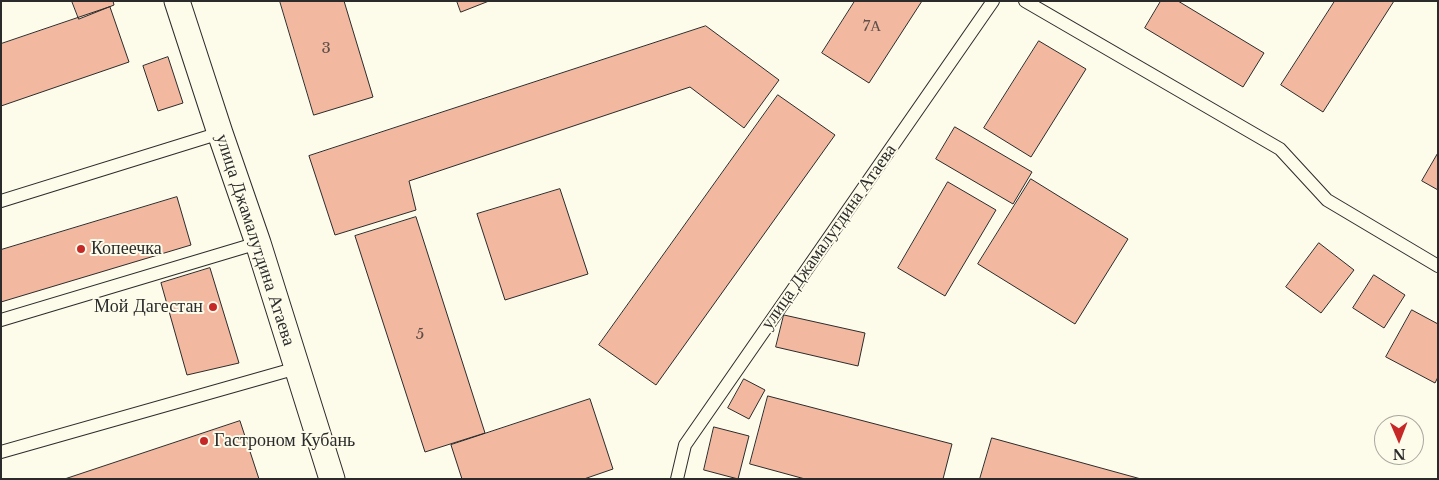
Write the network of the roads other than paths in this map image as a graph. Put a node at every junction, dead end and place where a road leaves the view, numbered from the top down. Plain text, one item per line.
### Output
1 (178, 1) edge
2 (993, 1) edge
3 (1026, 1) edge
4 (220, 133) junction
5 (1, 201) edge
6 (258, 244) junction
7 (1438, 266) edge
8 (1, 320) edge
9 (297, 368) junction
10 (1, 452) edge
11 (332, 479) edge
12 (677, 479) edge

1 - 4 street, улица Джамалутдина Атаева
2 - 12 lane, улица Джамалутдина Атаева
3 - 7 lane
4 - 5 lane
4 - 6 street, улица Джамалутдина Атаева
6 - 8 lane
6 - 9 street, улица Джамалутдина Атаева
9 - 10 lane
9 - 11 street, улица Джамалутдина Атаева

